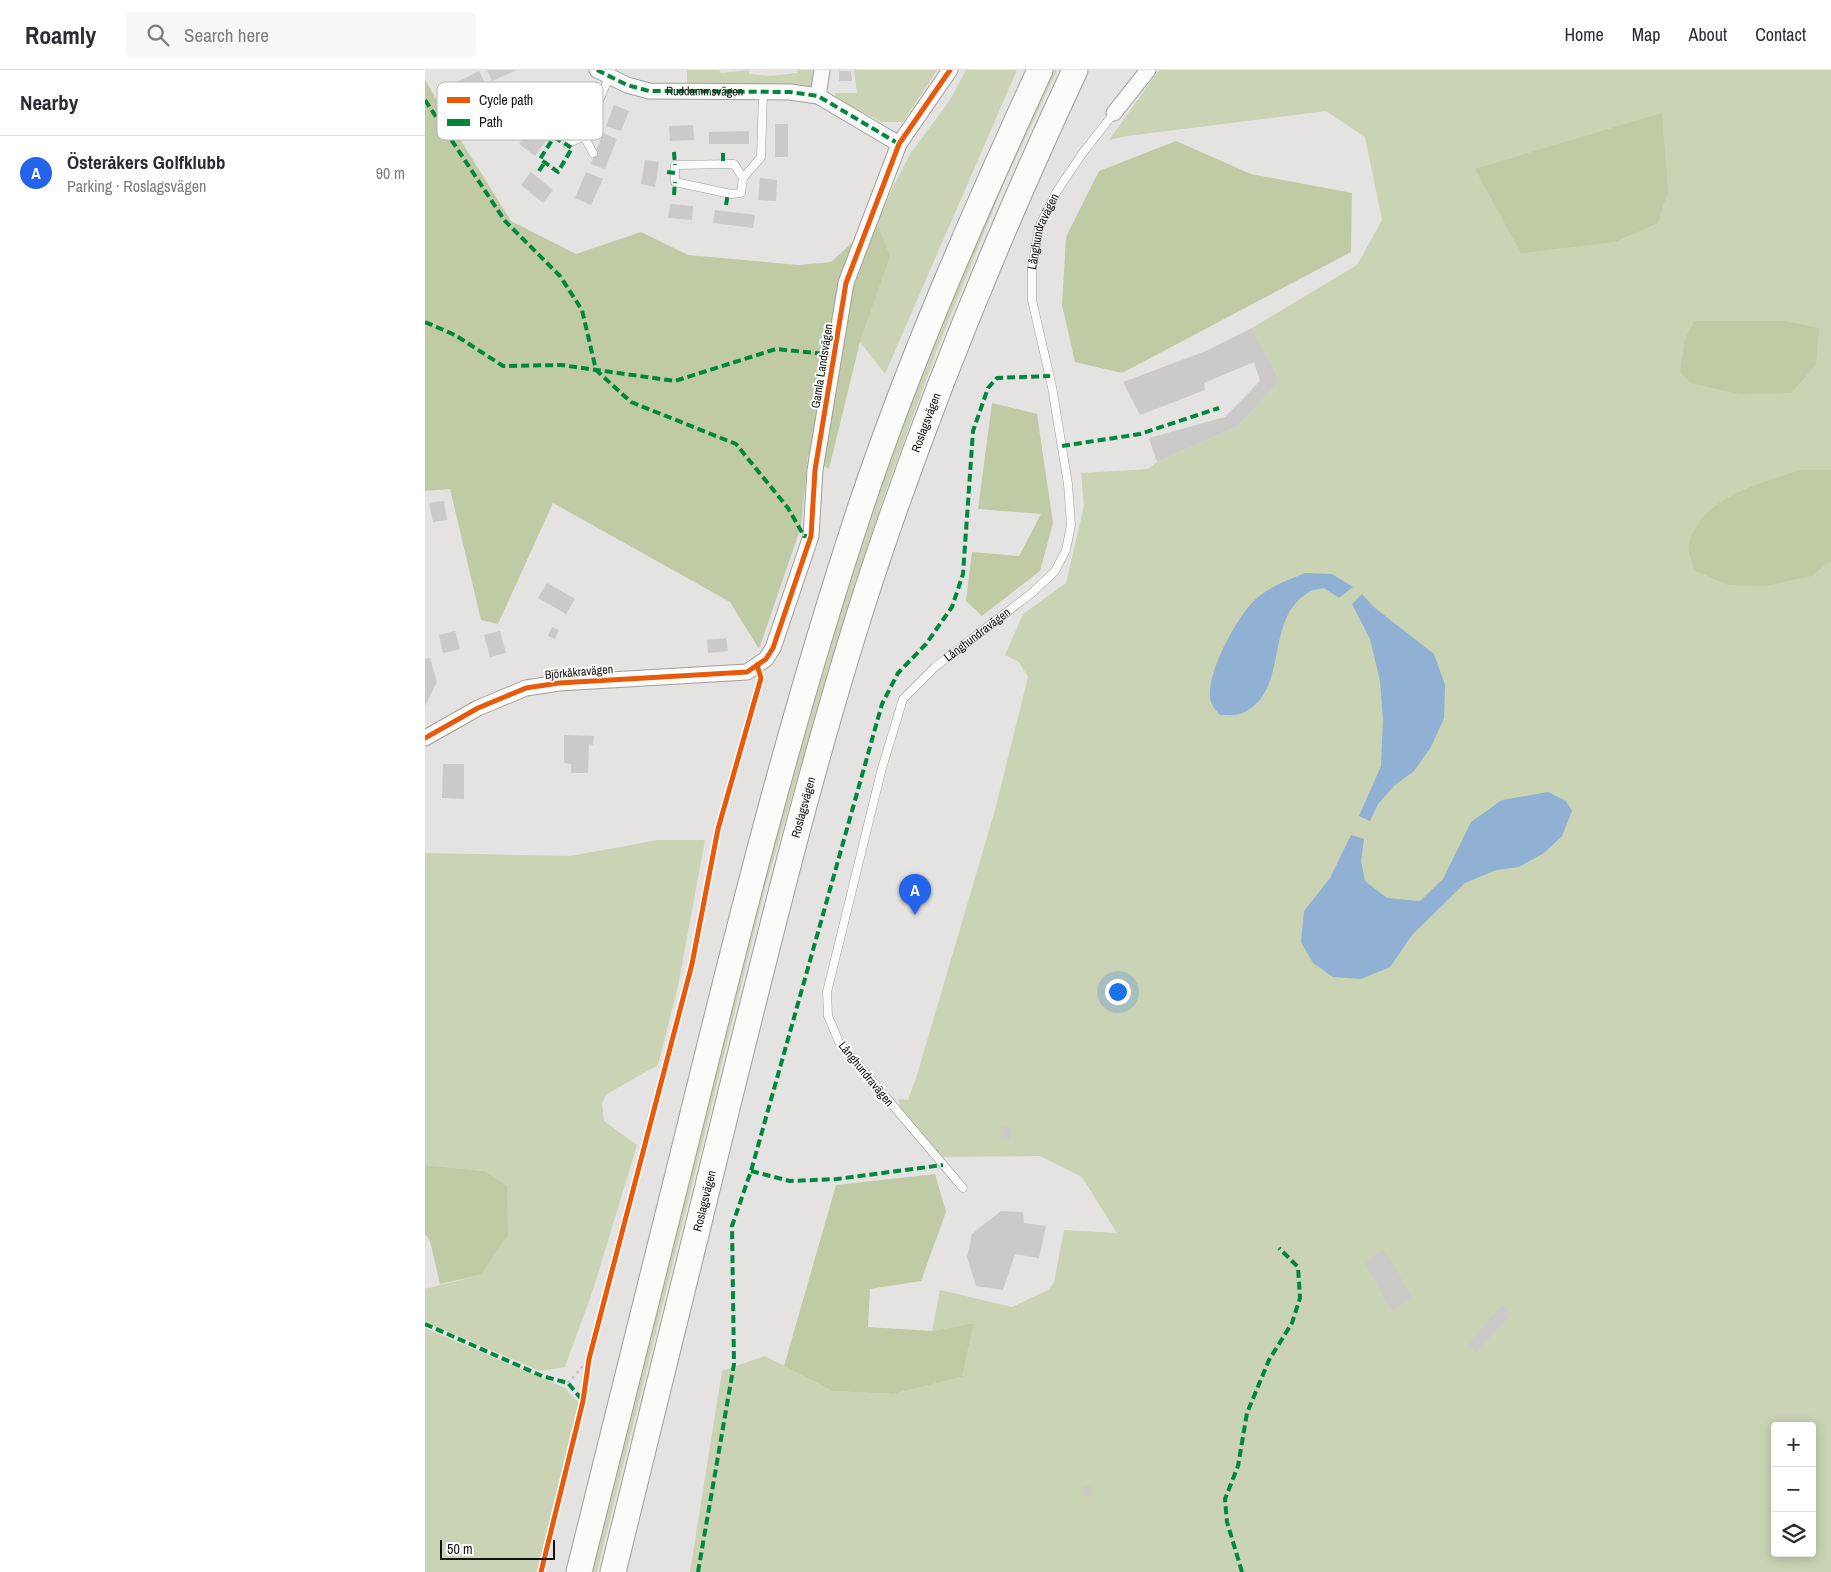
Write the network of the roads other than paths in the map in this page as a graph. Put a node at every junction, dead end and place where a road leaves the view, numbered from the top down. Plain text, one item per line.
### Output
1 (822, 70) edge
2 (950, 70) edge
3 (1039, 70) edge
4 (1075, 70) edge
5 (1148, 70) edge
6 (603, 74) edge
7 (763, 92) junction
8 (818, 96) junction
9 (1114, 113) joint
10 (576, 140) edge
11 (586, 140) edge
12 (567, 144) dead end
13 (899, 144) junction
14 (593, 153) dead end
15 (743, 178) junction
16 (747, 672) joint
17 (425, 738) edge
18 (963, 1188) dead end
19 (579, 1572) edge
20 (613, 1572) edge

1 - 8 street
2 - 13 street, Gamla Landsvägen
3 - 19 main road
4 - 20 main road, Roslagsvägen
5 - 9 street, Långhundravägen
6 - 7 street, Ruddammsvägen
7 - 8 street, Ruddammsvägen
7 - 15 lane
8 - 13 street, Ruddammsvägen
9 - 18 lane, Långhundravägen
10 - 12 lane
11 - 14 lane
13 - 16 street, Gamla Landsvägen
15 - 15 lane
16 - 17 street, Björkåkravägen

